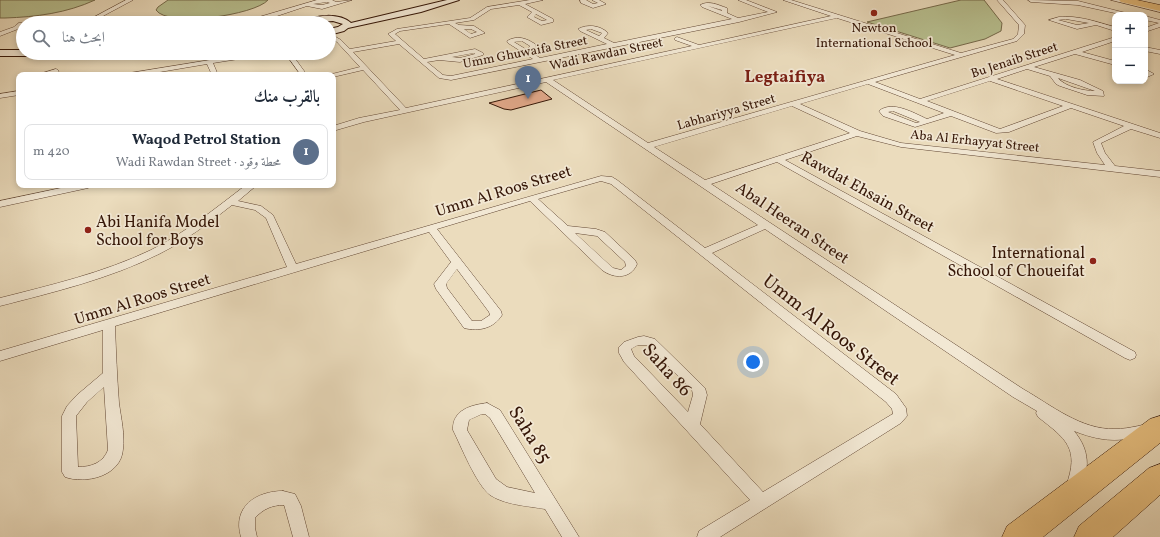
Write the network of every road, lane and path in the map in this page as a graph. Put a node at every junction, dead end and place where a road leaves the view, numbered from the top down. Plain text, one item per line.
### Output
1 (130, 0) edge
2 (325, 0) edge
3 (339, 0) edge
4 (349, 0) edge
5 (437, 0) edge
6 (455, 0) edge
7 (514, 0) edge
8 (540, 0) edge
9 (583, 0) edge
10 (595, 0) edge
11 (741, 0) edge
12 (786, 0) edge
13 (792, 0) edge
14 (1000, 0) edge
15 (1030, 0) edge
16 (1034, 0) edge
17 (1114, 0) edge
18 (1139, 0) edge
19 (1154, 0) edge
20 (1063, 1) edge
21 (1122, 1) edge
22 (1160, 1) edge
23 (519, 3) junction
24 (1160, 4) edge
25 (507, 5) junction
26 (314, 6) edge
27 (1160, 9) edge
28 (332, 10) edge
29 (536, 12) dead end
30 (1118, 12) edge
31 (724, 14) dead end
32 (831, 14) junction
33 (99, 16) edge
34 (274, 16) edge
35 (318, 16) edge
36 (321, 16) edge
37 (839, 16) junction
38 (1148, 19) edge
39 (739, 20) junction
40 (450, 22) junction
41 (1160, 22) edge
42 (1094, 24) junction
43 (1160, 25) edge
44 (457, 27) dead end
45 (16, 28) edge
46 (343, 28) junction
47 (1112, 28) edge
48 (1148, 29) edge
49 (336, 30) edge
50 (1, 33) edge
51 (16, 34) edge
52 (667, 34) junction
53 (600, 39) dead end
54 (338, 41) joint
55 (1112, 41) edge
56 (400, 42) junction
57 (613, 45) junction
58 (0, 46) edge
59 (16, 47) edge
60 (696, 48) junction
61 (1148, 48) edge
62 (1160, 48) edge
63 (1148, 49) edge
64 (348, 50) junction
65 (1076, 52) junction
66 (1160, 52) edge
67 (0, 53) edge
68 (16, 53) edge
69 (527, 53) dead end
70 (963, 56) junction
71 (440, 58) junction
72 (1102, 59) junction
73 (221, 60) edge
74 (293, 60) edge
75 (539, 60) junction
76 (423, 61) junction
77 (209, 62) junction
78 (1112, 62) edge
79 (1027, 67) junction
80 (1112, 67) edge
81 (366, 69) junction
82 (148, 72) edge
83 (212, 72) edge
84 (302, 72) edge
85 (336, 75) edge
86 (1053, 76) junction
87 (991, 79) junction
88 (548, 80) junction
89 (870, 82) junction
90 (16, 93) edge
91 (0, 96) edge
92 (920, 101) junction
93 (793, 104) junction
94 (1070, 106) junction
95 (404, 111) junction
96 (952, 113) junction
97 (927, 122) dead end
98 (1131, 126) junction
99 (336, 128) edge
100 (857, 133) junction
101 (1160, 136) edge
102 (647, 146) junction
103 (1100, 150) junction
104 (778, 159) junction
105 (1112, 169) junction
106 (1122, 170) junction
107 (1160, 174) edge
108 (703, 184) junction
109 (65, 188) edge
110 (248, 188) edge
111 (532, 198) junction
112 (0, 204) edge
113 (227, 204) junction
114 (769, 227) junction
115 (431, 228) junction
116 (565, 229) junction
117 (704, 252) junction
118 (457, 262) junction
119 (293, 269) junction
120 (0, 302) edge
121 (109, 324) junction
122 (1130, 355) dead end
123 (0, 356) edge
124 (110, 376) junction
125 (1018, 393) junction
126 (692, 425) junction
127 (1160, 427) edge
128 (1160, 477) edge
129 (1068, 497) junction
130 (549, 502) junction
131 (762, 502) junction
132 (249, 537) edge
133 (300, 537) edge
134 (571, 537) edge
135 (705, 537) edge
136 (1018, 537) edge
137 (1090, 537) edge

1 - 33 street
2 - 26 street
2 - 28 street
3 - 28 street
4 - 28 street
5 - 28 street
6 - 46 street
7 - 25 street
8 - 23 street
9 - 10 street
11 - 39 street, Umm Ghuwaifa Street
12 - 32 street
13 - 32 street
14 - 70 street, Labhariyya Street
15 - 16 street
16 - 20 street
17 - 21 street
18 - 24 highway
19 - 22 highway
20 - 30 street
21 - 27 highway
23 - 25 street
23 - 29 street
25 - 40 street
26 - 28 street
26 - 28 street
26 - 34 street
26 - 35 street
28 - 36 street
28 - 46 street
31 - 39 street
32 - 37 street
37 - 60 street, Wadi Rawdan Street
37 - 70 street
38 - 41 street
39 - 52 street, Umm Ghuwaifa Street
40 - 44 street
40 - 56 street
42 - 42 street
42 - 47 street
43 - 48 street
45 - 50 street
46 - 49 street
46 - 54 street
50 - 51 street
52 - 57 street, Umm Ghuwaifa Street
52 - 60 street
53 - 57 street
54 - 64 street
55 - 65 street, Bu Jenaib Street
56 - 64 street
56 - 76 street, Umm Ghuwaifa Street
57 - 75 street, Umm Ghuwaifa Street
58 - 59 street
60 - 88 street, Wadi Rawdan Street
61 - 62 street
63 - 66 street
64 - 81 street
65 - 72 street
65 - 79 street, Bu Jenaib Street
67 - 68 street
69 - 75 street
70 - 89 street, Labhariyya Street
71 - 71 street
71 - 76 street
72 - 78 street
72 - 80 street
73 - 77 street
74 - 84 street
75 - 76 street, Umm Ghuwaifa Street
77 - 82 street
77 - 83 street
79 - 86 street
79 - 87 street, Bu Jenaib Street
81 - 85 street
81 - 95 street
86 - 86 street
87 - 92 street, Bu Jenaib Street
87 - 94 street
88 - 95 street, Wadi Rawdan Street
88 - 102 street, Abal Heeran Street
89 - 92 street
89 - 93 street, Labhariyya Street
90 - 91 street
92 - 96 street
93 - 100 street, Aba Al Erhayyat Street
93 - 102 street, Labhariyya Street
94 - 96 street
94 - 98 street
95 - 99 street, Wadi Rawdan Street
96 - 97 street
98 - 101 street
98 - 103 street
100 - 104 street
100 - 105 street, Aba Al Erhayyat Street
102 - 108 street, Abal Heeran Street
103 - 105 street
103 - 106 street
104 - 108 street
104 - 122 street, Rawdat Ehsain Street
105 - 106 street, Aba Al Erhayyat Street
106 - 107 street, Aba Al Erhayyat Street
108 - 114 street, Abal Heeran Street
109 - 112 street
110 - 113 street
111 - 115 street, Umm Al Roos Street
111 - 116 street
111 - 117 street, Umm Al Roos Street
113 - 119 street
113 - 120 street
114 - 117 street
114 - 125 street, Abal Heeran Street
115 - 118 street
115 - 119 street, Umm Al Roos Street
116 - 116 street
117 - 131 street, Umm Al Roos Street
118 - 118 street
119 - 121 street, Umm Al Roos Street
121 - 123 street, Umm Al Roos Street
121 - 124 street
124 - 124 street
125 - 127 street, Abal Heeran Street
125 - 129 street, Abal Heeran Street
126 - 126 street, Saha 86
126 - 131 street, Saha 86
127 - 129 highway
128 - 137 highway
129 - 136 highway
130 - 130 street, Saha 85
130 - 134 street, Saha 85
131 - 135 street, Umm Al Roos Street
132 - 133 street

